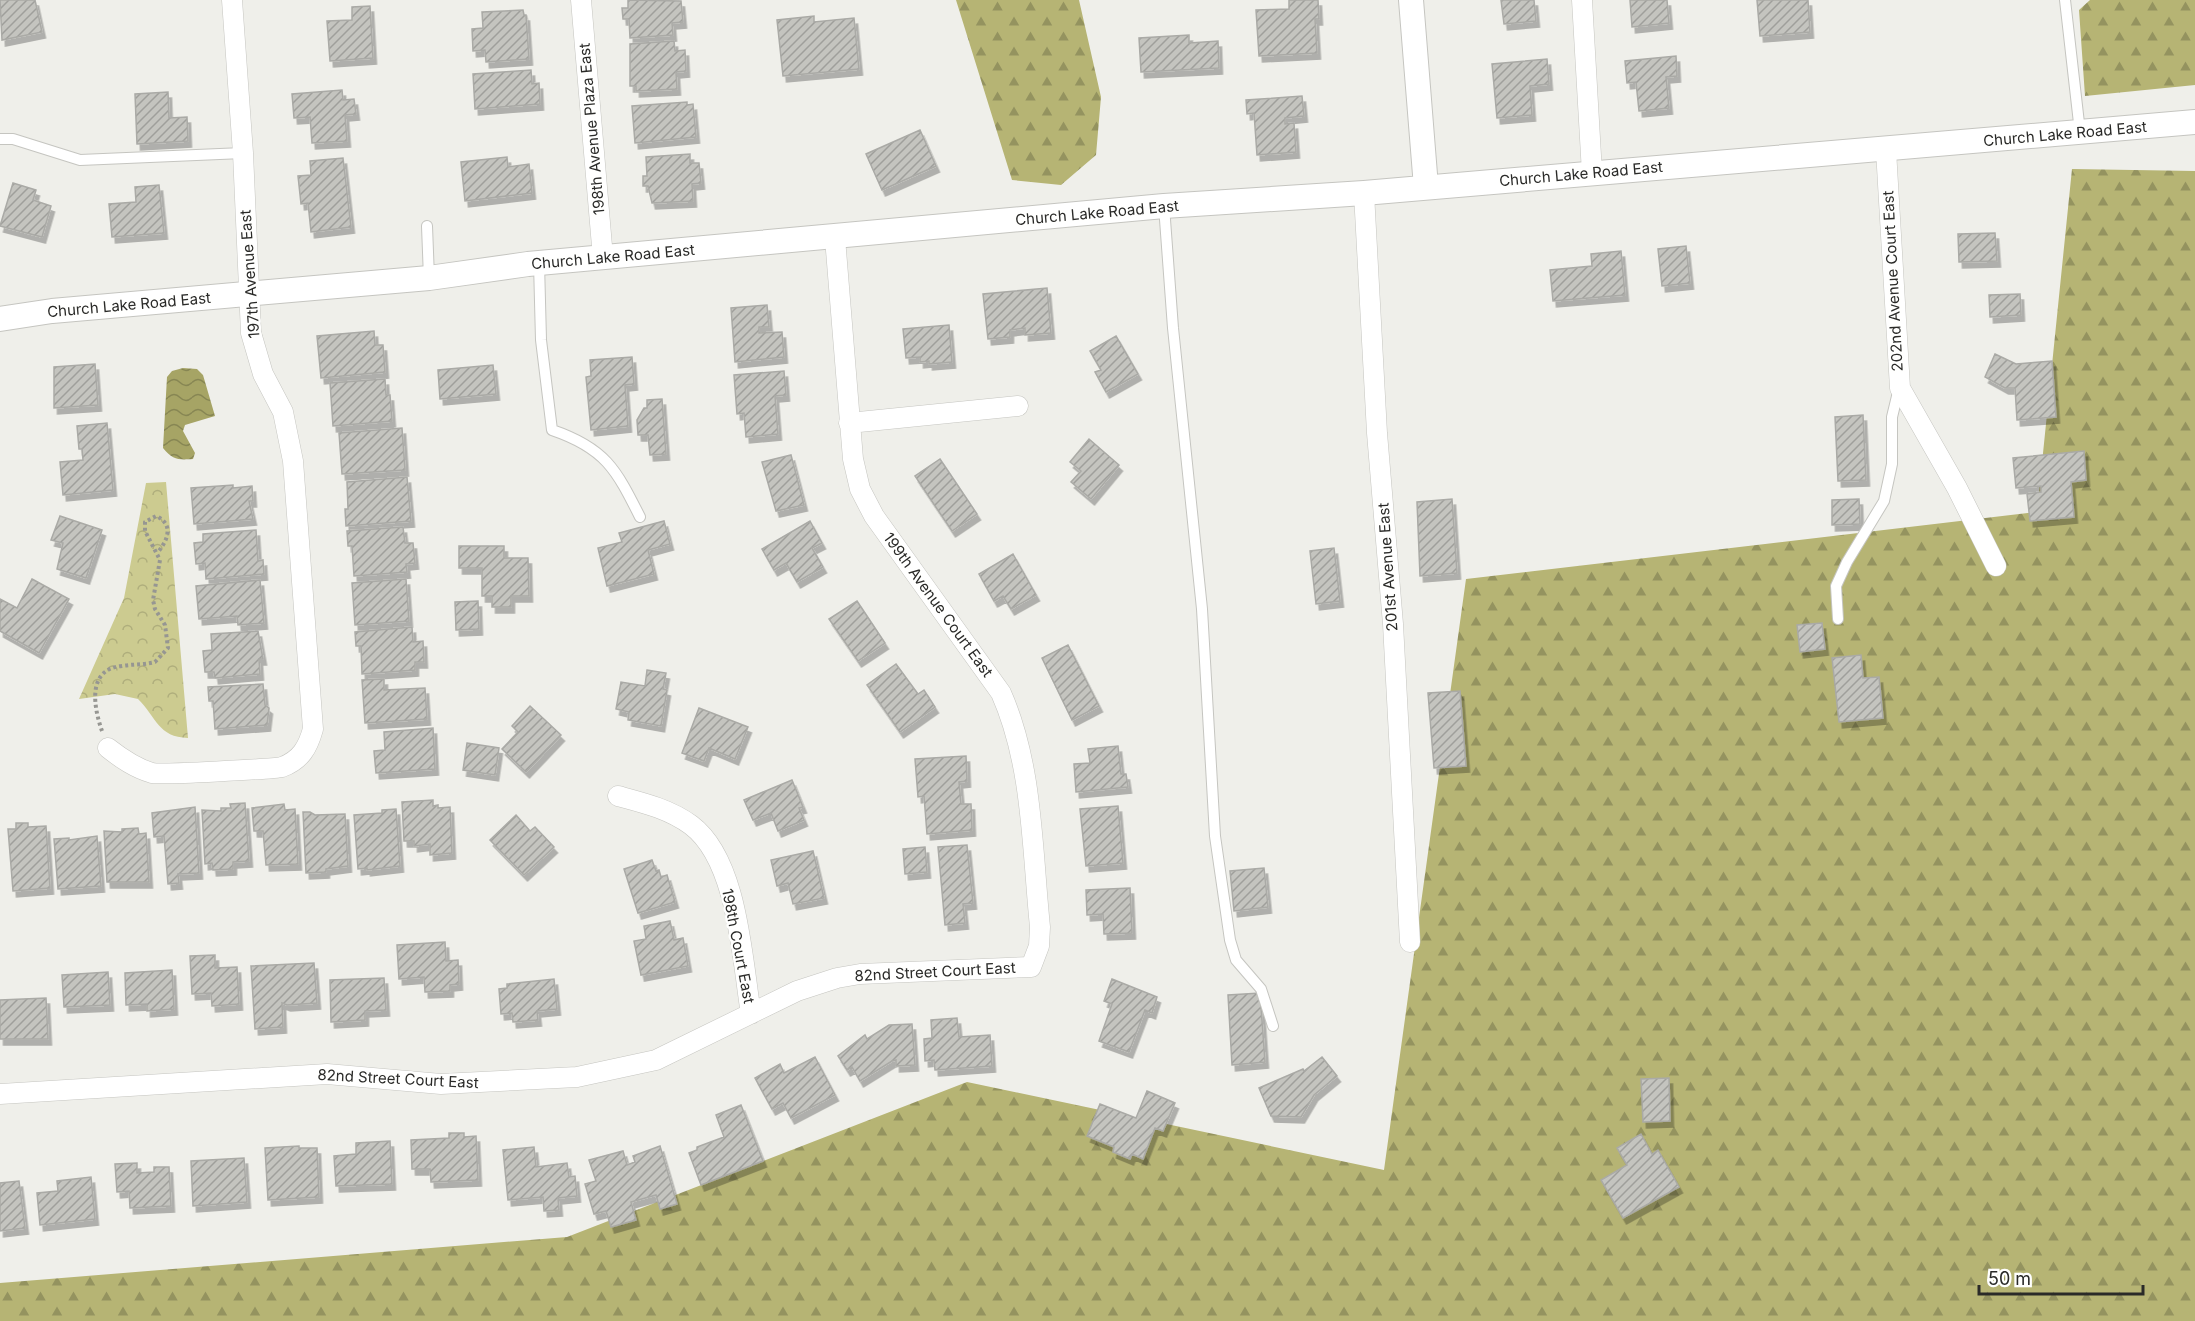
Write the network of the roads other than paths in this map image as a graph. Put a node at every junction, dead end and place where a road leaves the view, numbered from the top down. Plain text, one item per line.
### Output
1 (232, 0) edge
2 (580, 0) edge
3 (1411, 0) edge
4 (1582, 0) edge
5 (2065, 0) edge
6 (2195, 122) edge
7 (2080, 132) junction
8 (0, 139) edge
9 (1886, 150) junction
10 (243, 153) junction
11 (1592, 173) junction
12 (1425, 187) junction
13 (1364, 194) junction
14 (1164, 206) junction
15 (427, 226) dead end
16 (836, 238) junction
17 (603, 258) junction
18 (539, 263) junction
19 (429, 278) junction
20 (250, 294) junction
21 (0, 319) edge
22 (1900, 388) junction
23 (1018, 406) dead end
24 (849, 423) junction
25 (640, 518) dead end
26 (1996, 566) dead end
27 (1838, 619) dead end
28 (108, 748) road end
29 (618, 796) dead end
30 (1410, 942) dead end
31 (1028, 968) joint
32 (751, 1014) junction
33 (1273, 1026) dead end
34 (0, 1094) edge

1 - 10 street, 197th Avenue East
2 - 17 street, 198th Avenue Plaza East
3 - 12 street
4 - 11 street
5 - 7 lane
6 - 7 street, Church Lake Road East
7 - 9 street, Church Lake Road East
8 - 10 lane
9 - 11 street, Church Lake Road East
9 - 22 street, 202nd Avenue Court East
10 - 20 street, 197th Avenue East
11 - 12 street, Church Lake Road East
12 - 13 street, Church Lake Road East
13 - 14 street, Church Lake Road East
13 - 30 street, 201st Avenue East
14 - 16 street, Church Lake Road East
14 - 33 lane
15 - 19 lane
16 - 17 street, Church Lake Road East
16 - 24 street, 199th Avenue Court East
17 - 18 street, Church Lake Road East
18 - 19 street, Church Lake Road East
18 - 25 lane
19 - 20 street, Church Lake Road East
20 - 21 street, Church Lake Road East
20 - 28 street, 197th Avenue East
22 - 26 street, 202nd Avenue Court East
22 - 27 lane
23 - 24 street
24 - 31 street, 199th Avenue Court East
29 - 32 street, 198th Court East
31 - 32 street, 82nd Street Court East
32 - 34 street, 82nd Street Court East

